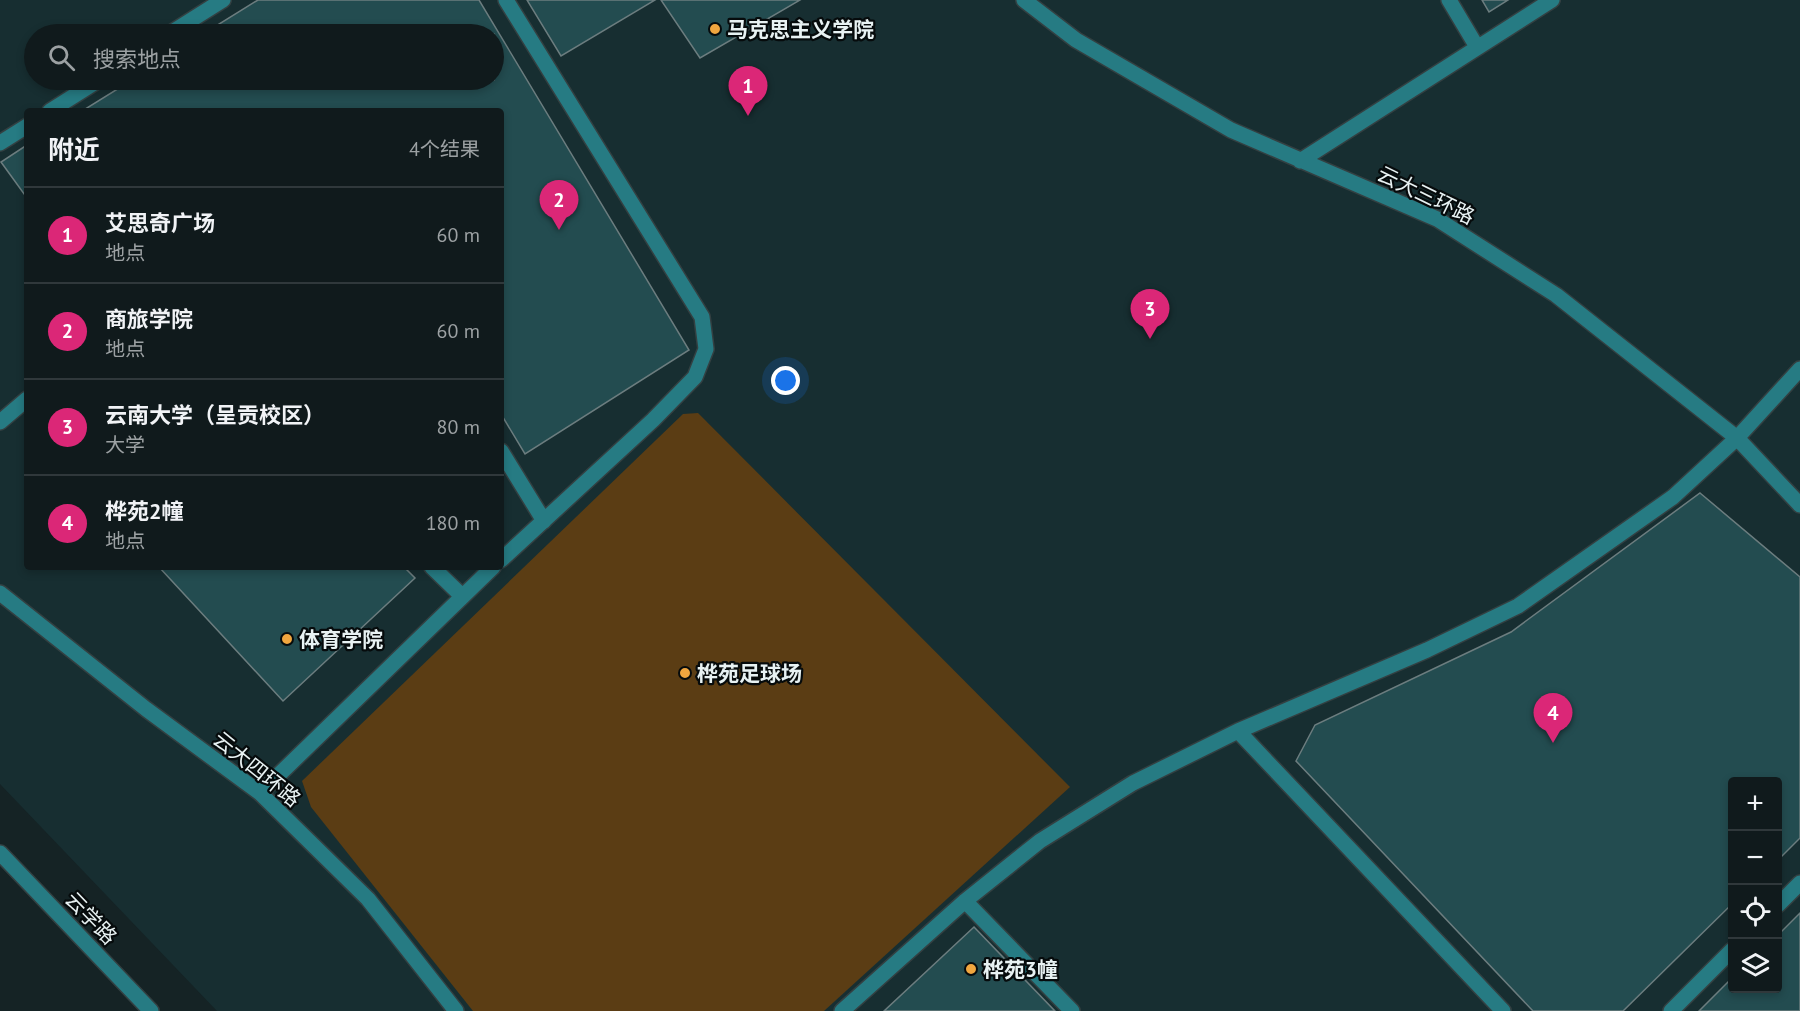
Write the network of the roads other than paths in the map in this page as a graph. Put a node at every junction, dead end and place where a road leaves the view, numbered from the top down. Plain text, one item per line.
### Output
1 (223, 0) edge
2 (506, 0) edge
3 (1024, 0) edge
4 (1449, 0) edge
5 (1552, 0) edge
6 (185, 24) edge
7 (1477, 47) junction
8 (83, 90) edge
9 (55, 108) edge
10 (24, 128) edge
11 (0, 143) edge
12 (1300, 161) junction
13 (1800, 369) edge
14 (24, 402) edge
15 (0, 422) edge
16 (1737, 438) junction
17 (504, 456) edge
18 (1800, 505) edge
19 (544, 521) junction
20 (504, 557) edge
21 (435, 570) edge
22 (491, 570) edge
23 (0, 593) edge
24 (462, 596) junction
25 (1238, 731) junction
26 (260, 793) junction
27 (0, 853) edge
28 (1800, 883) edge
29 (965, 901) junction
30 (1782, 901) edge
31 (1728, 954) edge
32 (151, 1011) edge
33 (456, 1011) edge
34 (842, 1011) edge
35 (1072, 1011) edge
36 (1503, 1011) edge
37 (1671, 1011) edge

1 - 6 street
2 - 19 street
3 - 12 street, 云大三环路
4 - 7 street
5 - 7 street
7 - 12 street
8 - 9 street
10 - 11 street
12 - 16 street, 云大三环路
13 - 16 street
14 - 15 street
16 - 18 street, 云大三环路
16 - 25 street
17 - 19 street
19 - 20 street
21 - 24 street
22 - 24 street
23 - 26 street, 云大四环路
24 - 26 street
25 - 29 street
25 - 36 street
26 - 33 street, 云大四环路
27 - 32 street, 云学路
28 - 30 street
29 - 34 street
29 - 35 street
31 - 37 street

